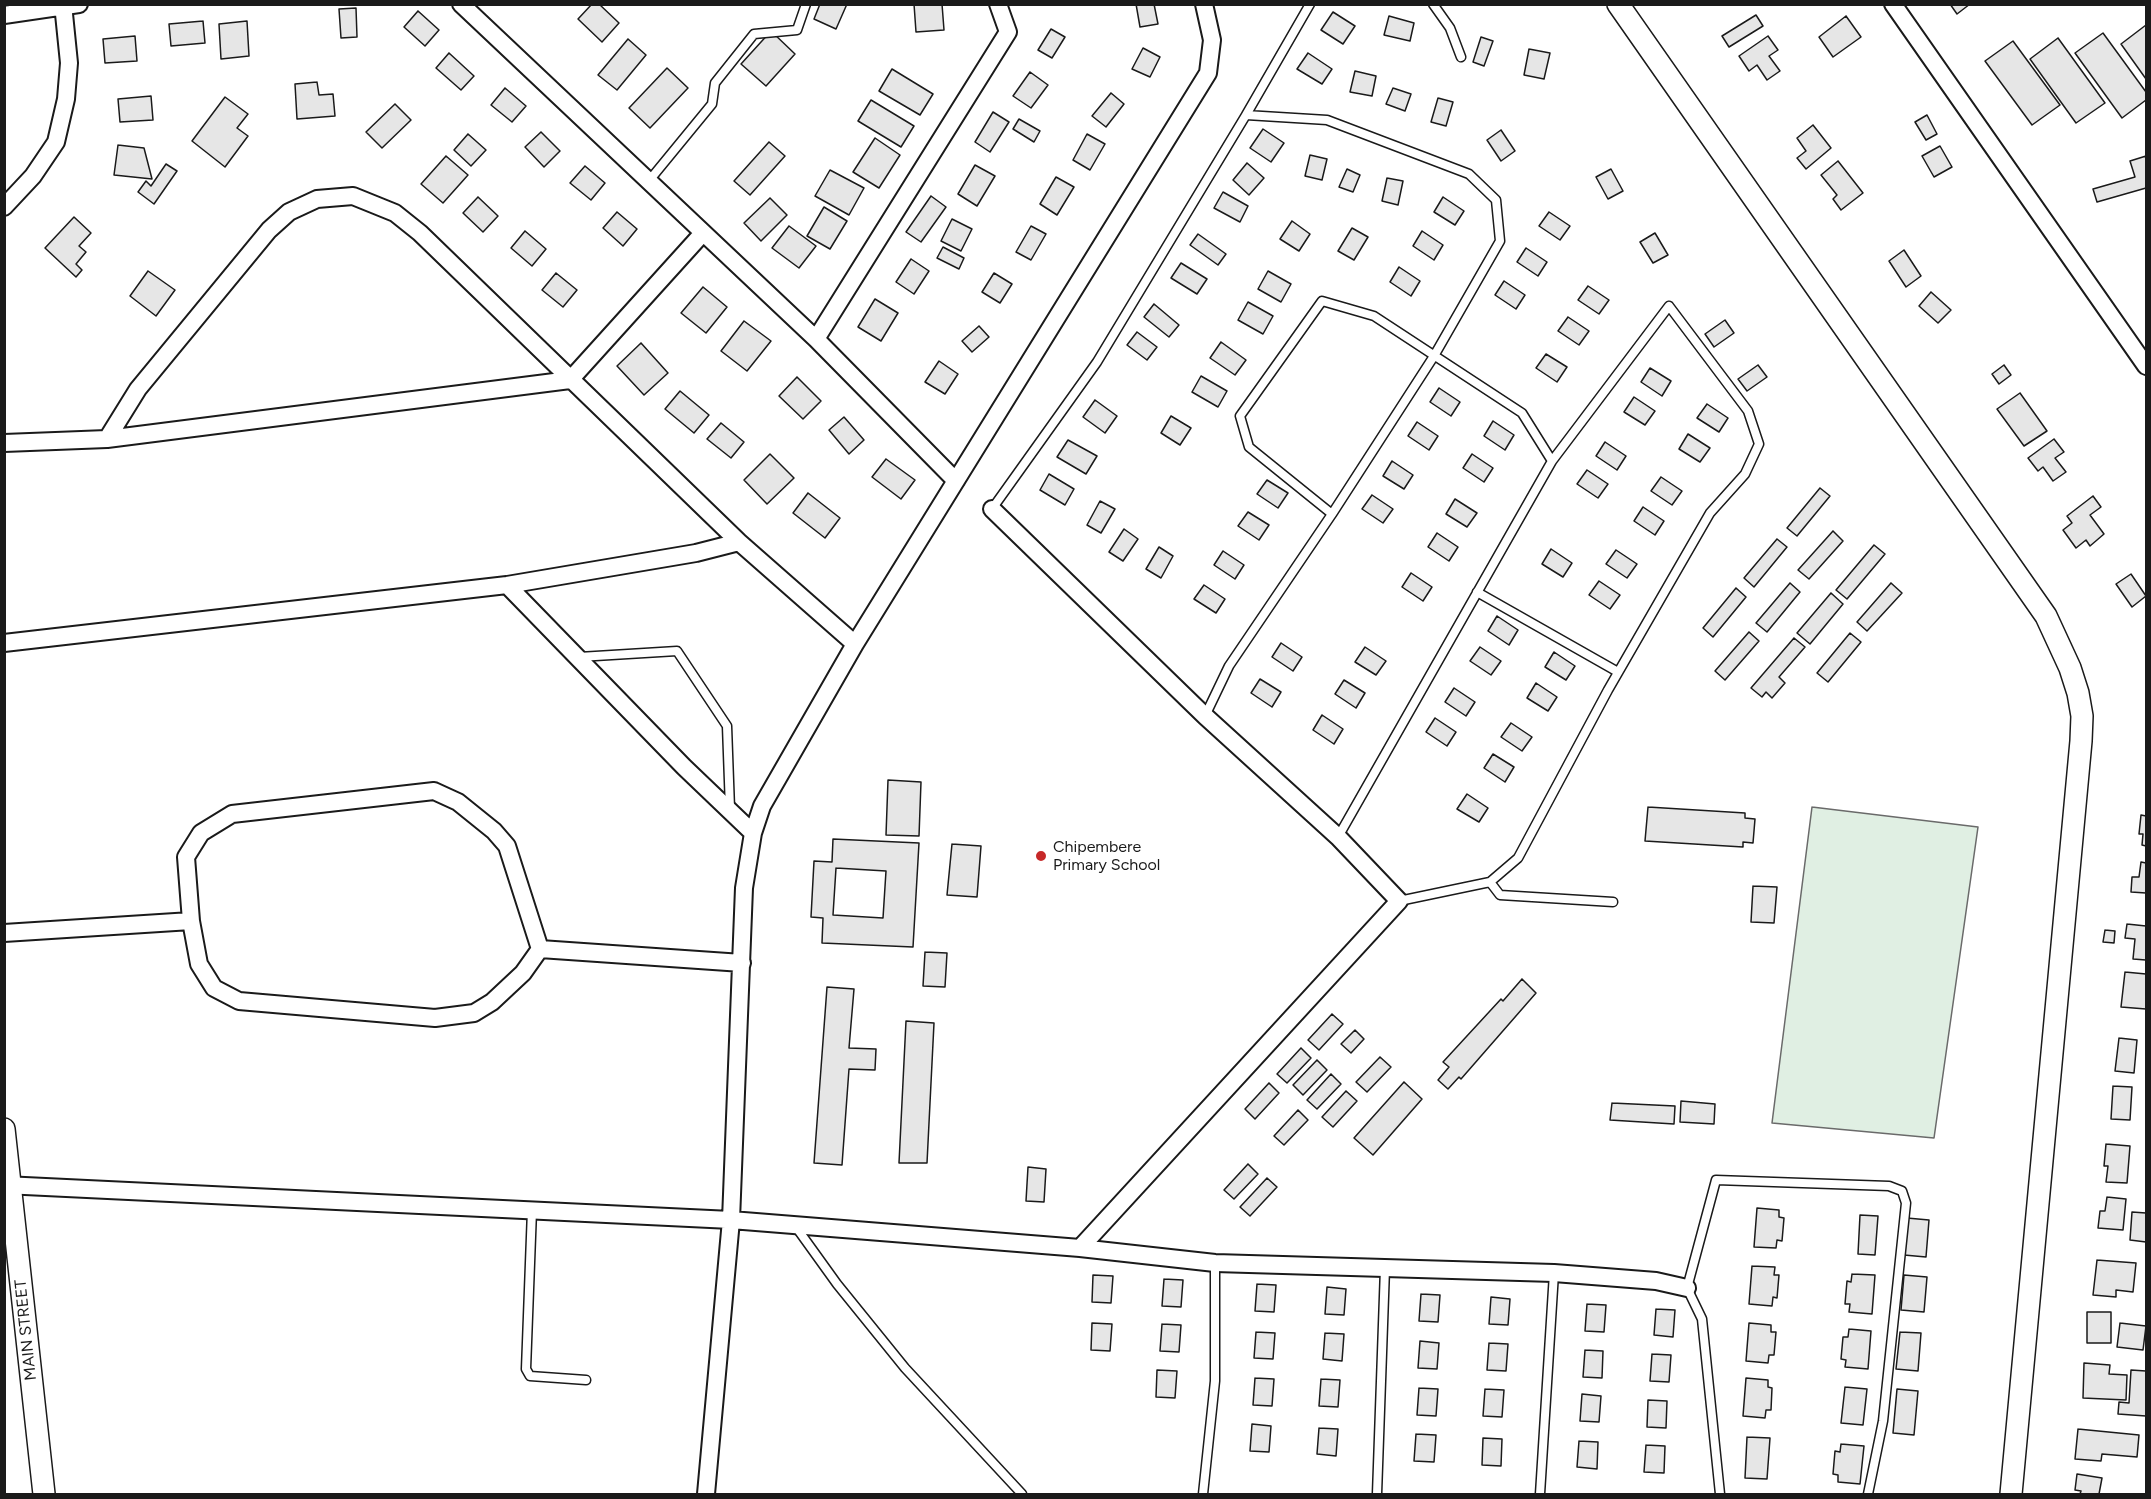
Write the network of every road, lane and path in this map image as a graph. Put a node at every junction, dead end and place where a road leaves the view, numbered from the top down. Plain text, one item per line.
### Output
1 (461, 4) edge
2 (806, 4) edge
3 (998, 4) edge
4 (1204, 4) edge
5 (1310, 4) edge
6 (1433, 4) edge
7 (1618, 4) edge
8 (1893, 4) edge
9 (69, 5) edge
10 (4, 15) edge
11 (1461, 57) dead end
12 (1246, 115) junction
13 (647, 182) junction
14 (4, 207) edge
15 (702, 234) junction
16 (816, 339) junction
17 (1434, 356) junction
18 (2146, 366) edge
19 (570, 380) junction
20 (107, 439) junction
21 (4, 443) edge
22 (1552, 461) junction
23 (957, 481) junction
24 (992, 509) joint
25 (1332, 514) junction
26 (739, 542) junction
27 (507, 585) junction
28 (1477, 592) junction
29 (4, 643) edge
30 (855, 644) junction
31 (579, 657) junction
32 (1618, 672) junction
33 (1205, 716) junction
34 (730, 809) junction
35 (753, 833) junction
36 (1338, 837) junction
37 (1491, 882) junction
38 (1399, 901) junction
39 (1614, 902) dead end
40 (191, 921) junction
41 (4, 933) edge
42 (540, 949) junction
43 (742, 963) junction
44 (4, 1129) edge
45 (8, 1185) edge
46 (532, 1210) junction
47 (731, 1220) junction
48 (796, 1226) junction
49 (1080, 1248) junction
50 (1215, 1263) junction
51 (1385, 1268) junction
52 (1554, 1273) junction
53 (1688, 1288) junction
54 (586, 1380) dead end
55 (44, 1494) edge
56 (706, 1494) edge
57 (1022, 1494) edge
58 (1203, 1494) edge
59 (1377, 1494) edge
60 (1540, 1494) edge
61 (1720, 1494) edge
62 (1868, 1494) edge
63 (2011, 1494) edge

1 - 13 street
2 - 13 lane
3 - 16 street
4 - 23 street
5 - 12 lane
6 - 11 lane
7 - 63 street
8 - 18 street
9 - 10 street
9 - 14 street
12 - 17 lane
12 - 24 lane
13 - 15 street
15 - 16 street
15 - 19 street
16 - 23 street
17 - 22 lane
17 - 25 lane
17 - 25 lane
19 - 20 street
19 - 20 street
19 - 26 street
20 - 21 street
22 - 28 lane
22 - 32 lane
23 - 30 street
24 - 33 street
25 - 33 lane
26 - 27 street
26 - 30 street
27 - 29 street
27 - 31 street
28 - 32 lane
28 - 36 lane
30 - 35 street
31 - 34 street
31 - 34 lane
32 - 37 lane
33 - 36 street
34 - 35 street
35 - 43 street
36 - 38 street
37 - 38 lane
37 - 39 lane
38 - 49 street
40 - 41 street
40 - 42 street
40 - 42 street
42 - 43 street
43 - 47 street
44 - 45 street, MAIN STREET
45 - 46 street
45 - 55 street, MAIN STREET
46 - 47 street
46 - 54 lane
47 - 48 street
47 - 56 street
48 - 49 street
48 - 57 lane
49 - 50 street
50 - 51 street
50 - 58 lane
51 - 52 street
51 - 59 lane
52 - 53 street
52 - 60 lane
53 - 61 lane
53 - 62 lane

